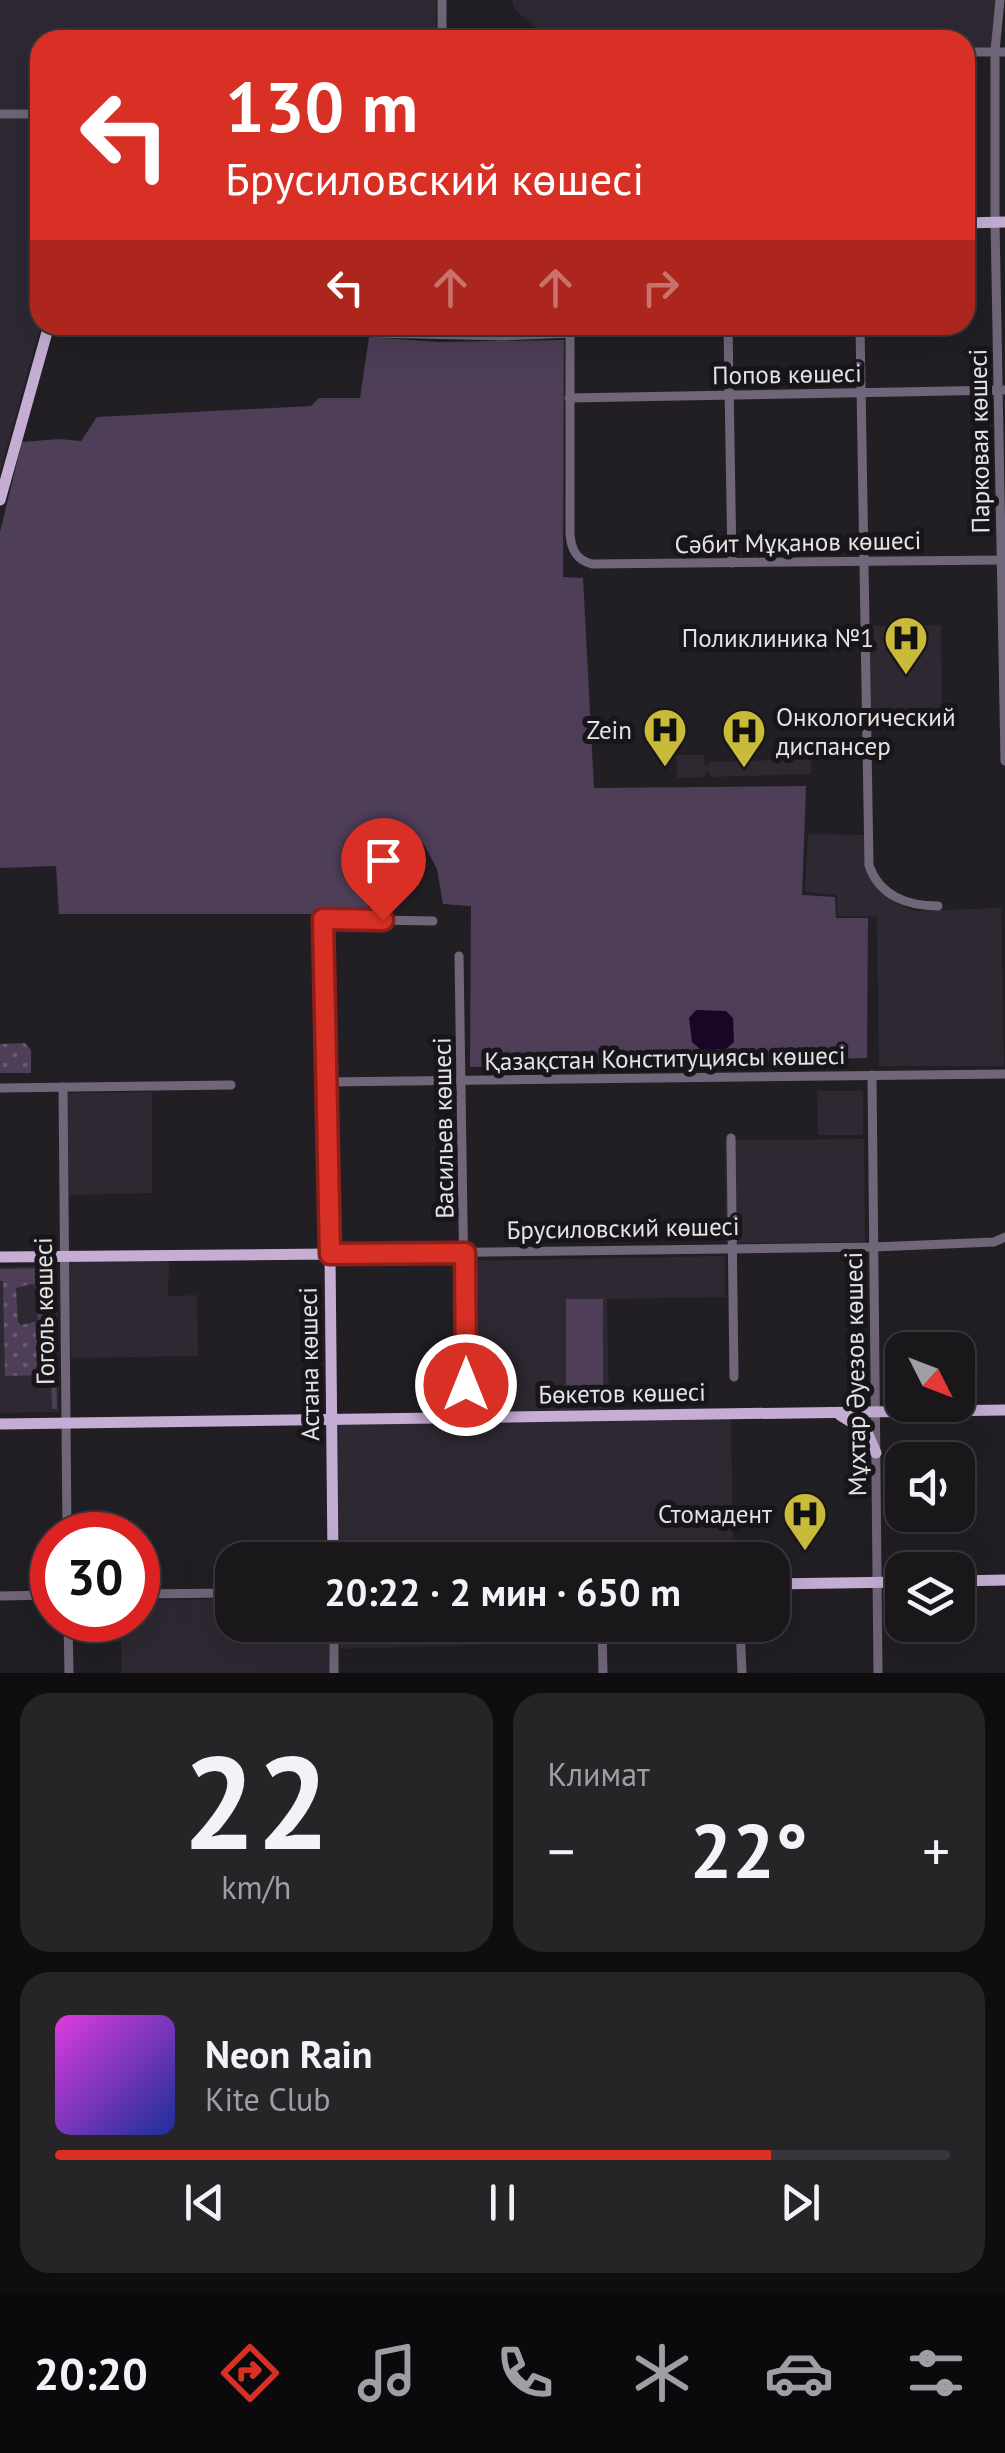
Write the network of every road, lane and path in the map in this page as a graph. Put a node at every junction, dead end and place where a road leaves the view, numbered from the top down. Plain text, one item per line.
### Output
1 (442, 0) edge
2 (1000, 0) edge
3 (442, 30) edge
4 (1000, 52) edge
5 (0, 114) edge
6 (30, 114) edge
7 (1000, 222) edge
8 (975, 223) edge
9 (47, 335) edge
10 (570, 335) edge
11 (728, 335) edge
12 (860, 335) edge
13 (1002, 390) edge
14 (861, 393) junction
15 (730, 395) junction
16 (570, 398) junction
17 (0, 500) edge
18 (1003, 560) edge
19 (864, 562) junction
20 (732, 563) junction
21 (1005, 760) edge
22 (938, 906) dead end
23 (434, 920) dead end
24 (460, 956) dead end
25 (1005, 1074) edge
26 (872, 1075) junction
27 (462, 1080) junction
28 (325, 1082) junction
29 (230, 1084) dead end
30 (62, 1087) junction
31 (0, 1088) edge
32 (731, 1138) dead end
33 (1005, 1236) edge
34 (874, 1247) junction
35 (730, 1249) junction
36 (465, 1253) junction
37 (330, 1254) junction
38 (62, 1256) junction
39 (0, 1257) edge
40 (734, 1377) dead end
41 (1005, 1410) edge
42 (876, 1412) junction
43 (834, 1413) junction
44 (466, 1418) junction
45 (332, 1420) junction
46 (0, 1424) edge
47 (66, 1424) junction
48 (876, 1453) junction
49 (67, 1512) edge
50 (333, 1542) edge
51 (1005, 1580) edge
52 (975, 1581) edge
53 (878, 1582) junction
54 (885, 1582) edge
55 (790, 1584) edge
56 (215, 1592) edge
57 (160, 1594) edge
58 (30, 1595) edge
59 (0, 1596) edge
60 (68, 1642) edge
61 (334, 1642) edge
62 (603, 1642) edge
63 (741, 1642) edge
64 (69, 1673) edge
65 (334, 1673) edge
66 (604, 1673) edge
67 (742, 1673) edge
68 (878, 1673) edge

1 - 3 street
2 - 4 street, Парковая көшесі
4 - 7 street, Парковая көшесі
5 - 6 street
7 - 8 main road
7 - 13 street, Парковая көшесі
9 - 17 main road
10 - 16 street
11 - 15 street
12 - 14 street
13 - 14 street, Попов көшесі
13 - 18 street, Парковая көшесі
14 - 15 street, Попов көшесі
14 - 19 street
15 - 16 street, Попов көшесі
15 - 20 street
16 - 20 street, Сәбит Мұқанов көшесі
18 - 19 street, Сәбит Мұқанов көшесі
18 - 21 street, Парковая көшесі
19 - 20 street, Сәбит Мұқанов көшесі
19 - 22 street
23 - 28 street, Астана көшесі
24 - 27 street, Васильев көшесі
25 - 26 street, Қазақстан Конституциясы көшесі
26 - 27 street, Қазақстан Конституциясы көшесі
26 - 34 street, Мұхтар Әуезов көшесі
27 - 28 street, Қазақстан Конституциясы көшесі
27 - 36 street, Васильев көшесі
28 - 37 street, Астана көшесі
29 - 30 street
30 - 31 street
30 - 38 street, Гоголь көшесі
32 - 35 street
33 - 34 street, Брусиловский көшесі
34 - 35 street, Брусиловский көшесі
34 - 42 street, Мұхтар Әуезов көшесі
35 - 36 street, Брусиловский көшесі
35 - 40 street
36 - 37 street, Брусиловский көшесі
36 - 44 street, Васильев көшесі
37 - 38 main road, Брусиловский көшесі
37 - 45 main road, Астана көшесі
38 - 39 main road, Брусиловский көшесі
38 - 47 street, Гоголь көшесі
41 - 42 main road, Бөкетов көшесі
42 - 43 main road, Бөкетов көшесі
42 - 48 street, Мұхтар Әуезов көшесі
43 - 44 main road, Бөкетов көшесі
43 - 48 main road
44 - 45 main road, Бөкетов көшесі
45 - 47 main road, Бөкетов көшесі
45 - 50 main road, Астана көшесі
46 - 47 main road, Бөкетов көшесі
47 - 49 street, Гоголь көшесі
48 - 53 street, Мұхтар Әуезов көшесі
51 - 52 main road
53 - 54 main road
53 - 55 main road
53 - 68 street, Мұхтар Әуезов көшесі
56 - 57 street
58 - 59 street
60 - 64 street
61 - 65 street
62 - 66 street
63 - 67 street

